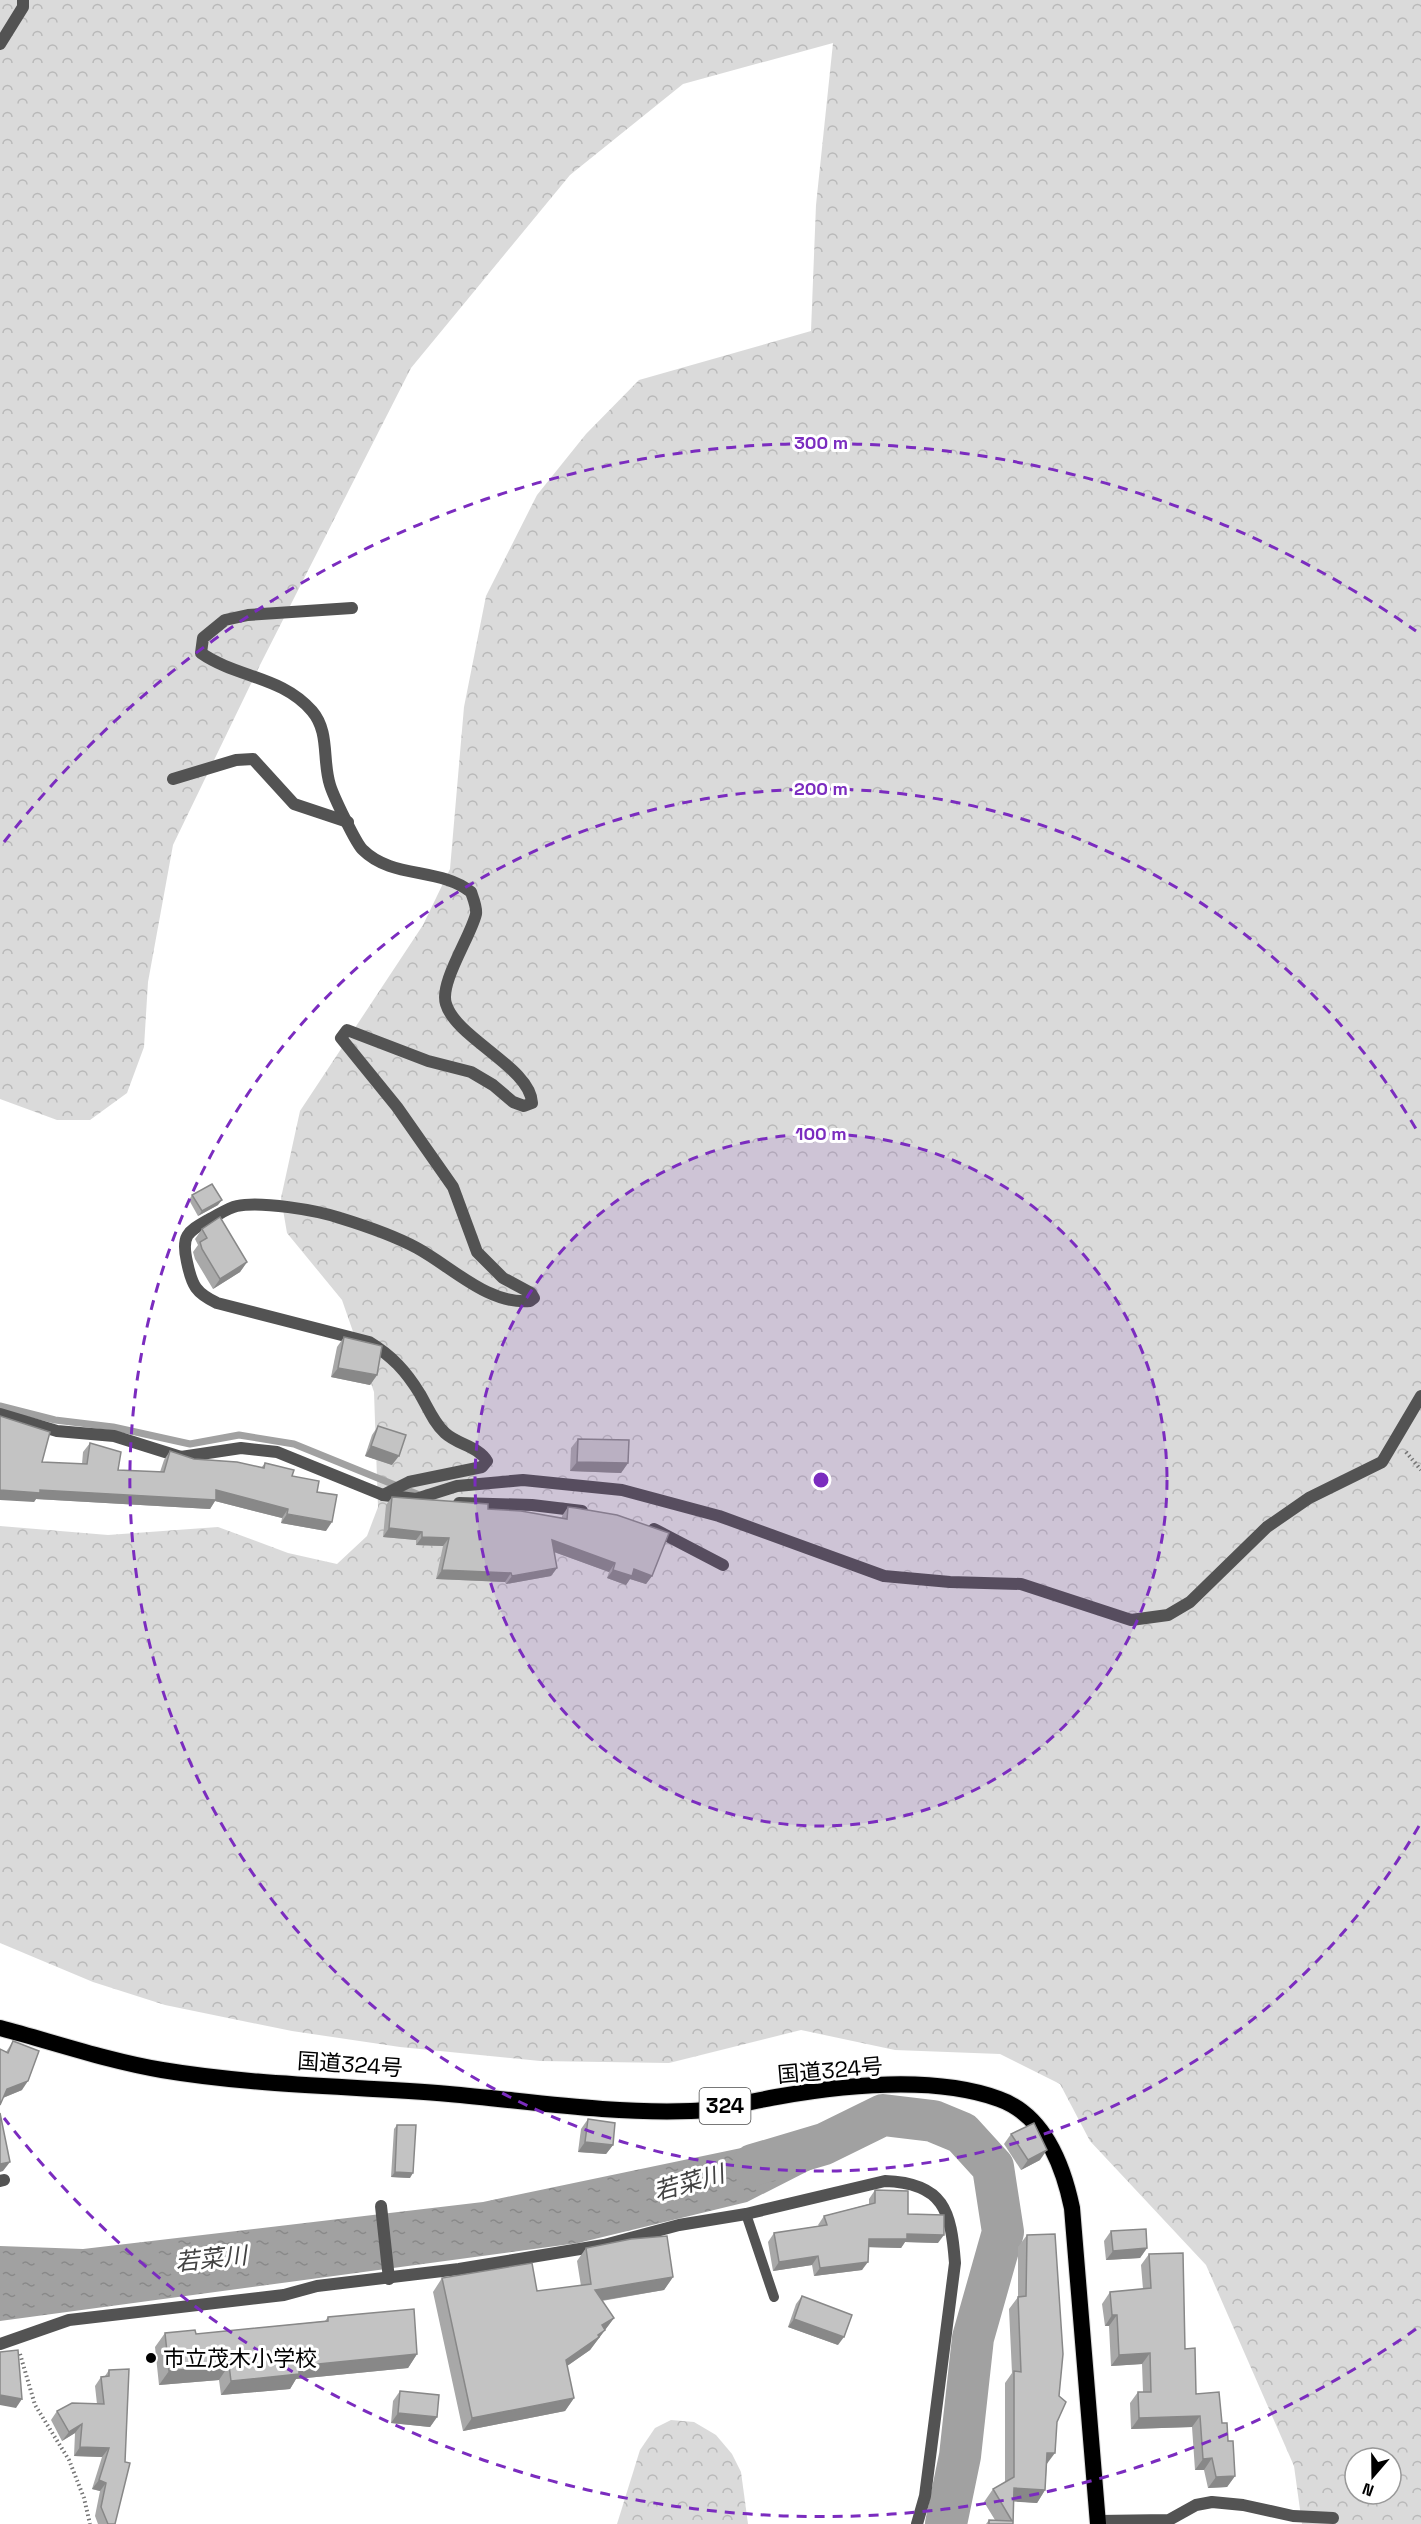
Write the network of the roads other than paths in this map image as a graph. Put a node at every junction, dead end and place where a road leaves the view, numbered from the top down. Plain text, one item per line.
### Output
1 (24, 0) edge
2 (0, 44) edge
3 (352, 608) dead end
4 (173, 779) dead end
5 (348, 822) junction
6 (1421, 1396) edge
7 (0, 1414) edge
8 (383, 1496) junction
9 (416, 1499) junction
10 (590, 1512) edge
11 (640, 1524) edge
12 (723, 1564) dead end
13 (0, 2028) edge
14 (381, 2206) dead end
15 (746, 2214) junction
16 (389, 2274) junction
17 (774, 2297) dead end
18 (0, 2344) edge
19 (1333, 2518) dead end
20 (1098, 2523) edge
21 (917, 2524) edge

1 - 2 street
3 - 5 street
4 - 5 street
5 - 8 street
6 - 9 street
7 - 8 street
8 - 9 street
9 - 10 street
11 - 12 street
13 - 20 highway, 国道324号 / 324
14 - 16 street
15 - 16 street
15 - 17 lane
15 - 21 street
16 - 18 street
19 - 20 street

